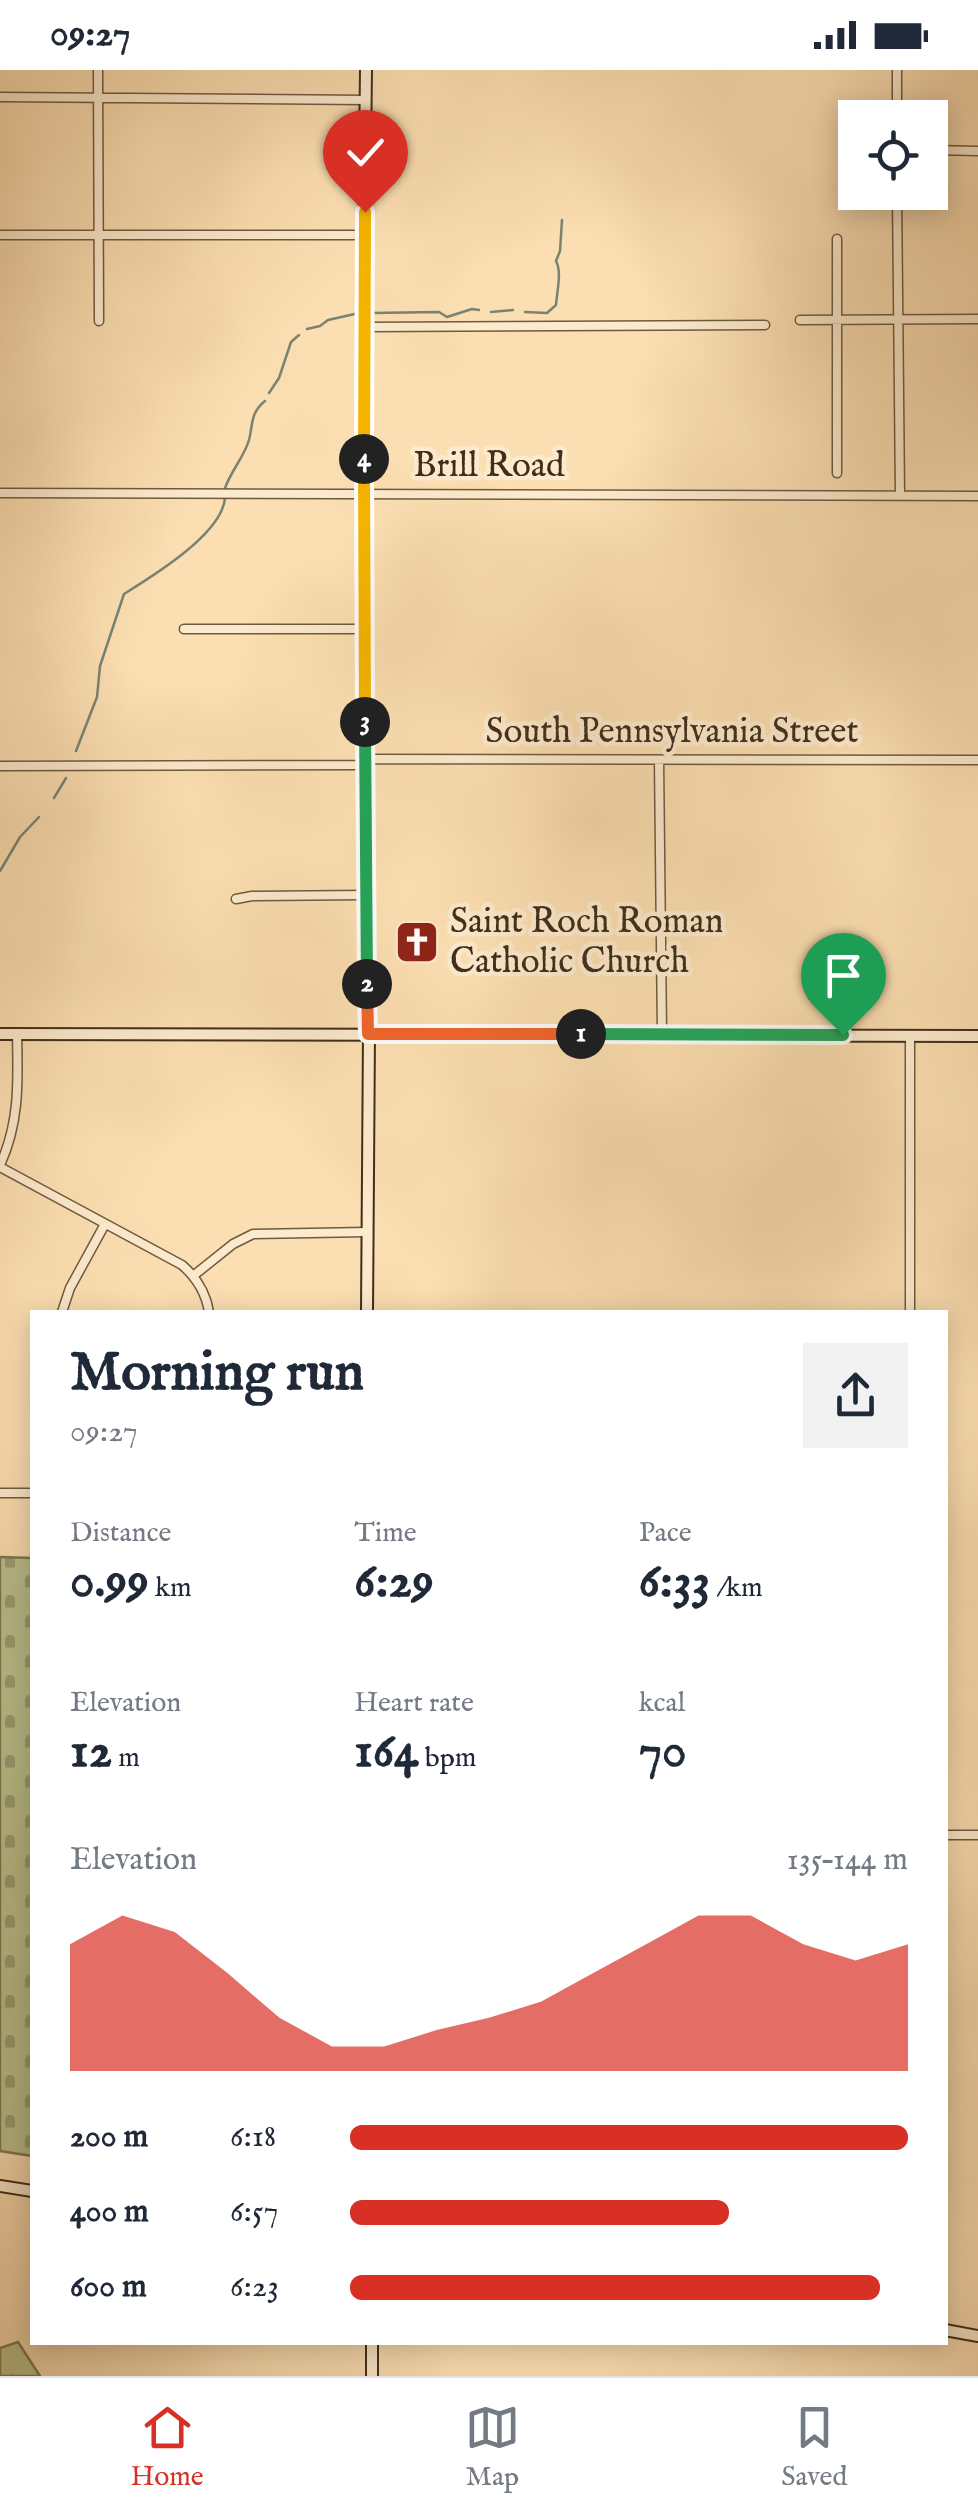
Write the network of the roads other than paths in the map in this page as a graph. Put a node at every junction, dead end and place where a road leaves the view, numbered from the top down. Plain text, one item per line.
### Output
1 (98, 70) edge
2 (366, 70) edge
3 (897, 70) edge
4 (0, 97) edge
5 (98, 97) junction
6 (366, 100) junction
7 (897, 100) edge
8 (948, 150) edge
9 (978, 150) edge
10 (898, 210) edge
11 (0, 235) edge
12 (98, 235) junction
13 (364, 235) junction
14 (837, 239) dead end
15 (978, 318) edge
16 (899, 319) junction
17 (800, 320) dead end
18 (837, 320) junction
19 (99, 322) dead end
20 (765, 325) dead end
21 (364, 327) junction
22 (837, 472) dead end
23 (364, 493) junction
24 (0, 494) edge
25 (900, 496) junction
26 (978, 496) edge
27 (365, 629) junction
28 (184, 630) dead end
29 (659, 760) junction
30 (978, 760) edge
31 (365, 762) junction
32 (0, 766) edge
33 (366, 895) junction
34 (236, 899) dead end
35 (0, 1034) edge
36 (17, 1034) junction
37 (368, 1034) junction
38 (662, 1034) junction
39 (910, 1035) junction
40 (978, 1036) edge
41 (0, 1166) edge
42 (105, 1224) junction
43 (367, 1232) junction
44 (193, 1276) junction
45 (63, 1310) edge
46 (209, 1310) edge
47 (367, 1310) edge
48 (910, 1310) edge
49 (0, 1493) edge
50 (30, 1493) edge
51 (948, 1835) edge
52 (978, 1835) edge
53 (0, 2186) edge
54 (30, 2190) edge
55 (948, 2331) edge
56 (978, 2336) edge
57 (372, 2345) edge
58 (372, 2376) edge

1 - 5 street
2 - 6 street
3 - 7 street
4 - 5 street
5 - 6 street
5 - 12 street
6 - 13 street
8 - 9 street
10 - 16 street
11 - 12 street
12 - 13 street
12 - 19 street
13 - 21 street
14 - 18 street
15 - 16 street
16 - 18 street
16 - 25 street
17 - 18 street
18 - 22 street
20 - 21 street
21 - 23 street
23 - 24 street, Brill Road
23 - 25 street, Brill Road
23 - 27 street
25 - 26 street, Brill Road
27 - 28 street
27 - 31 street
29 - 30 street, South Pennsylvania Street
29 - 31 street, South Pennsylvania Street
29 - 38 street
31 - 32 street, South Pennsylvania Street
31 - 33 street
33 - 34 street
33 - 37 street
35 - 36 street
36 - 37 street
36 - 41 street
37 - 38 street
37 - 43 street
38 - 39 street
39 - 40 street
39 - 48 street
41 - 42 street
42 - 44 street
42 - 45 street
43 - 44 street
43 - 47 street
44 - 46 street
49 - 50 street
51 - 52 street
53 - 54 street
55 - 56 street
57 - 58 street

